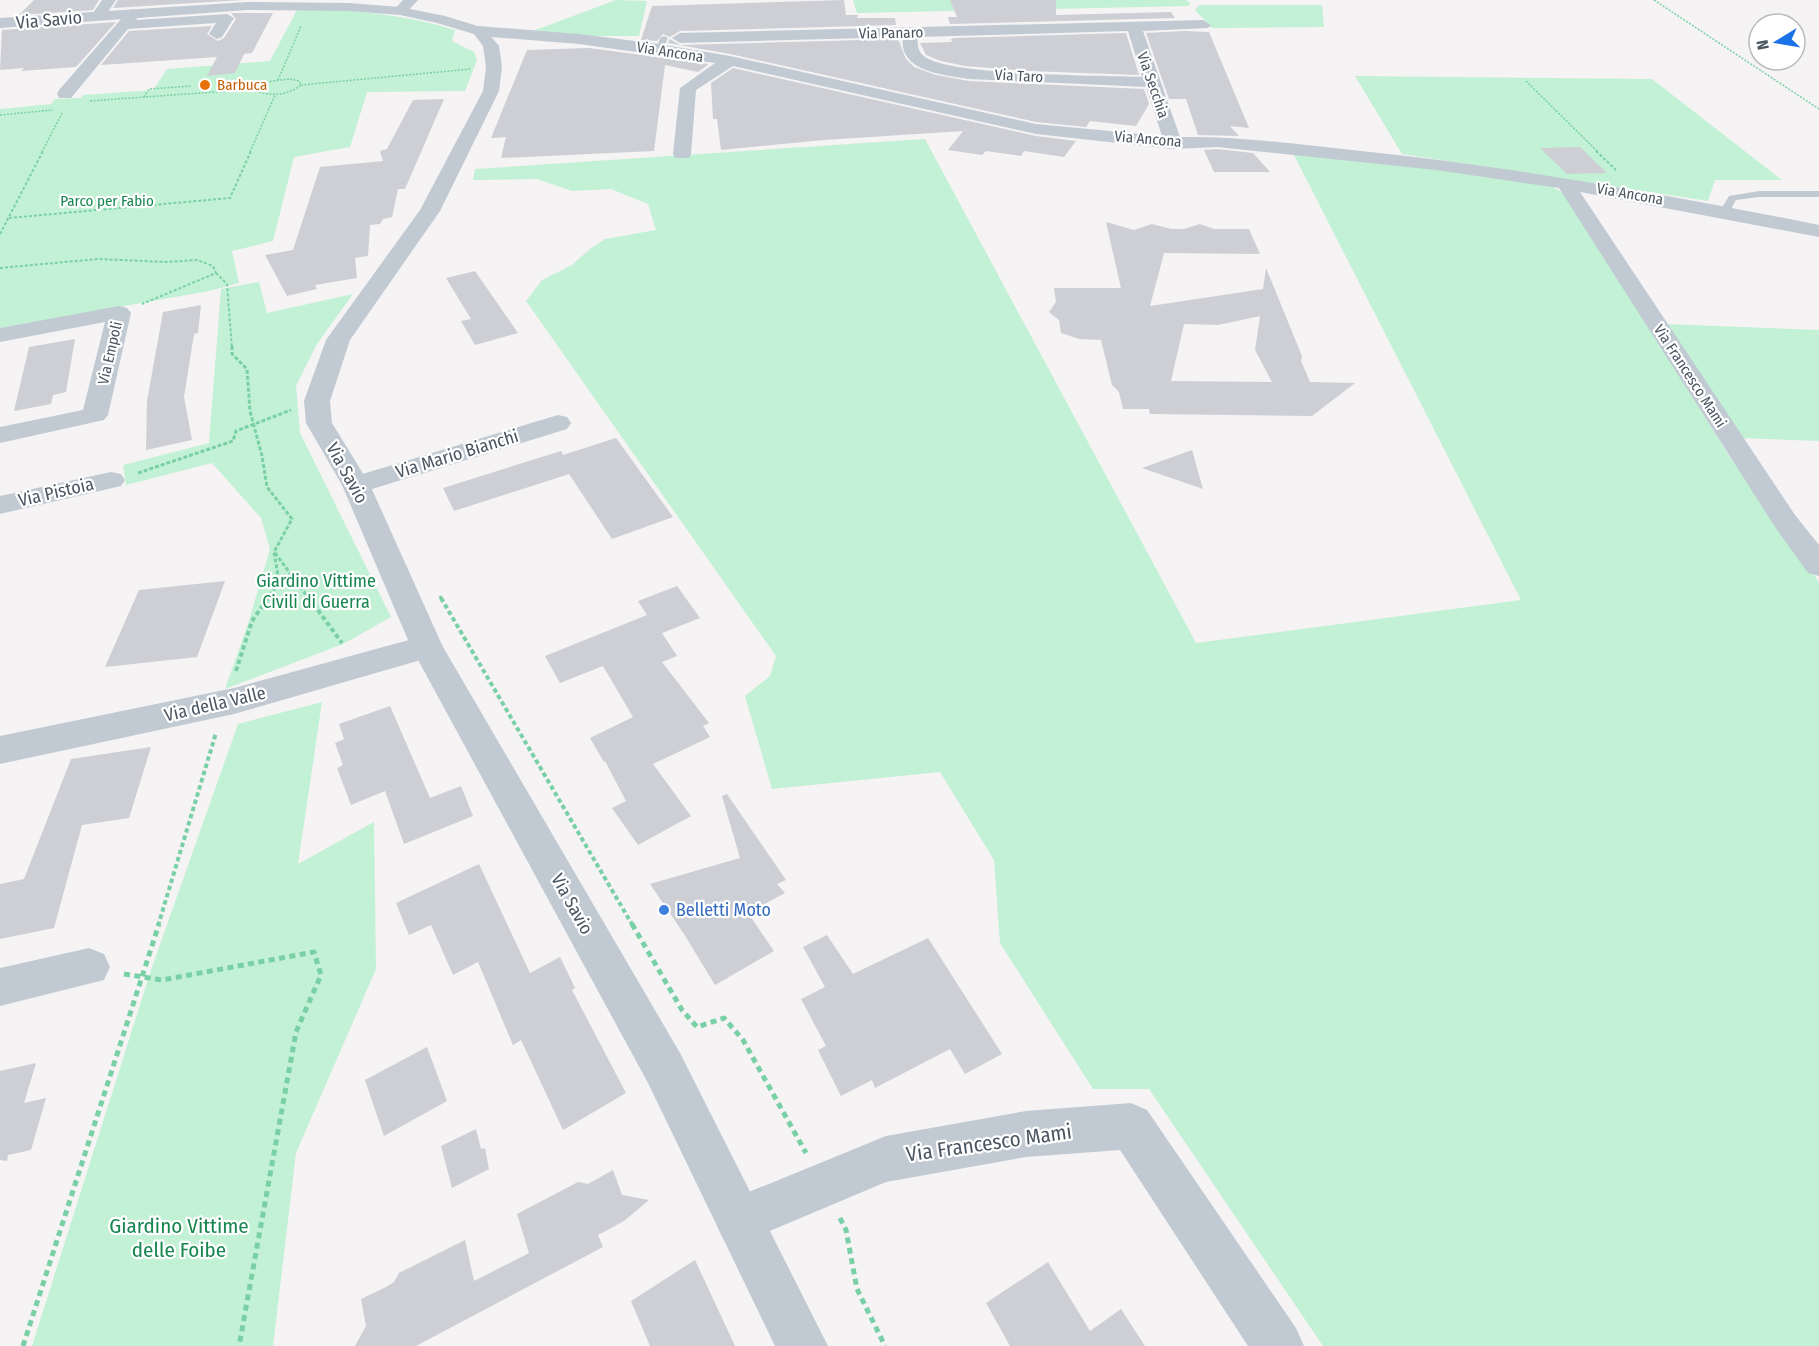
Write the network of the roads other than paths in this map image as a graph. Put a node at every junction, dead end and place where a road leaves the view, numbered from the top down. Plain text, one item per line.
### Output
1 (198, 4) edge
2 (304, 4) edge
3 (405, 5) edge
4 (1189, 9) dead end
5 (117, 13) edge
6 (4, 23) edge
7 (1134, 27) junction
8 (479, 31) junction
9 (911, 32) junction
10 (217, 34) dead end
11 (662, 44) junction
12 (730, 61) junction
13 (1152, 82) junction
14 (66, 94) dead end
15 (1173, 143) junction
16 (682, 153) dead end
17 (1565, 183) junction
18 (1819, 194) edge
19 (1725, 211) junction
20 (1819, 231) edge
21 (0, 335) edge
22 (558, 423) dead end
23 (0, 435) edge
24 (111, 480) dead end
25 (356, 484) junction
26 (0, 505) edge
27 (1819, 566) edge
28 (427, 646) junction
29 (0, 750) edge
30 (89, 968) road end
31 (0, 987) edge
32 (739, 1220) junction
33 (802, 1346) edge
34 (1278, 1346) edge

1 - 2 street, Via Savio
1 - 5 street, Via Savio
2 - 3 street, Via Savio
3 - 8 street, Via Savio
4 - 7 street, Via Panaro
5 - 6 street, Via Savio
5 - 10 street
5 - 14 street
7 - 9 street, Via Panaro
7 - 13 street, Via Secchia
8 - 11 street, Via Ancona
8 - 25 street, Via Savio
9 - 11 street, Via Panaro
9 - 13 street, Via Taro
11 - 12 street, Via Ancona
12 - 15 street, Via Ancona
12 - 16 street
13 - 15 street, Via Secchia
15 - 17 street, Via Ancona
17 - 19 street, Via Ancona
17 - 27 street, Via Francesco Mami
18 - 19 lane
19 - 20 street, Via Ancona
21 - 23 street, Via Empoli
22 - 25 street, Via Mario Bianchi
24 - 26 street, Via Pistoia
25 - 28 street, Via Savio
28 - 29 street, Via della Valle
28 - 32 street, Via Savio
30 - 31 street
32 - 33 street, Via Savio
32 - 34 street, Via Francesco Mami

